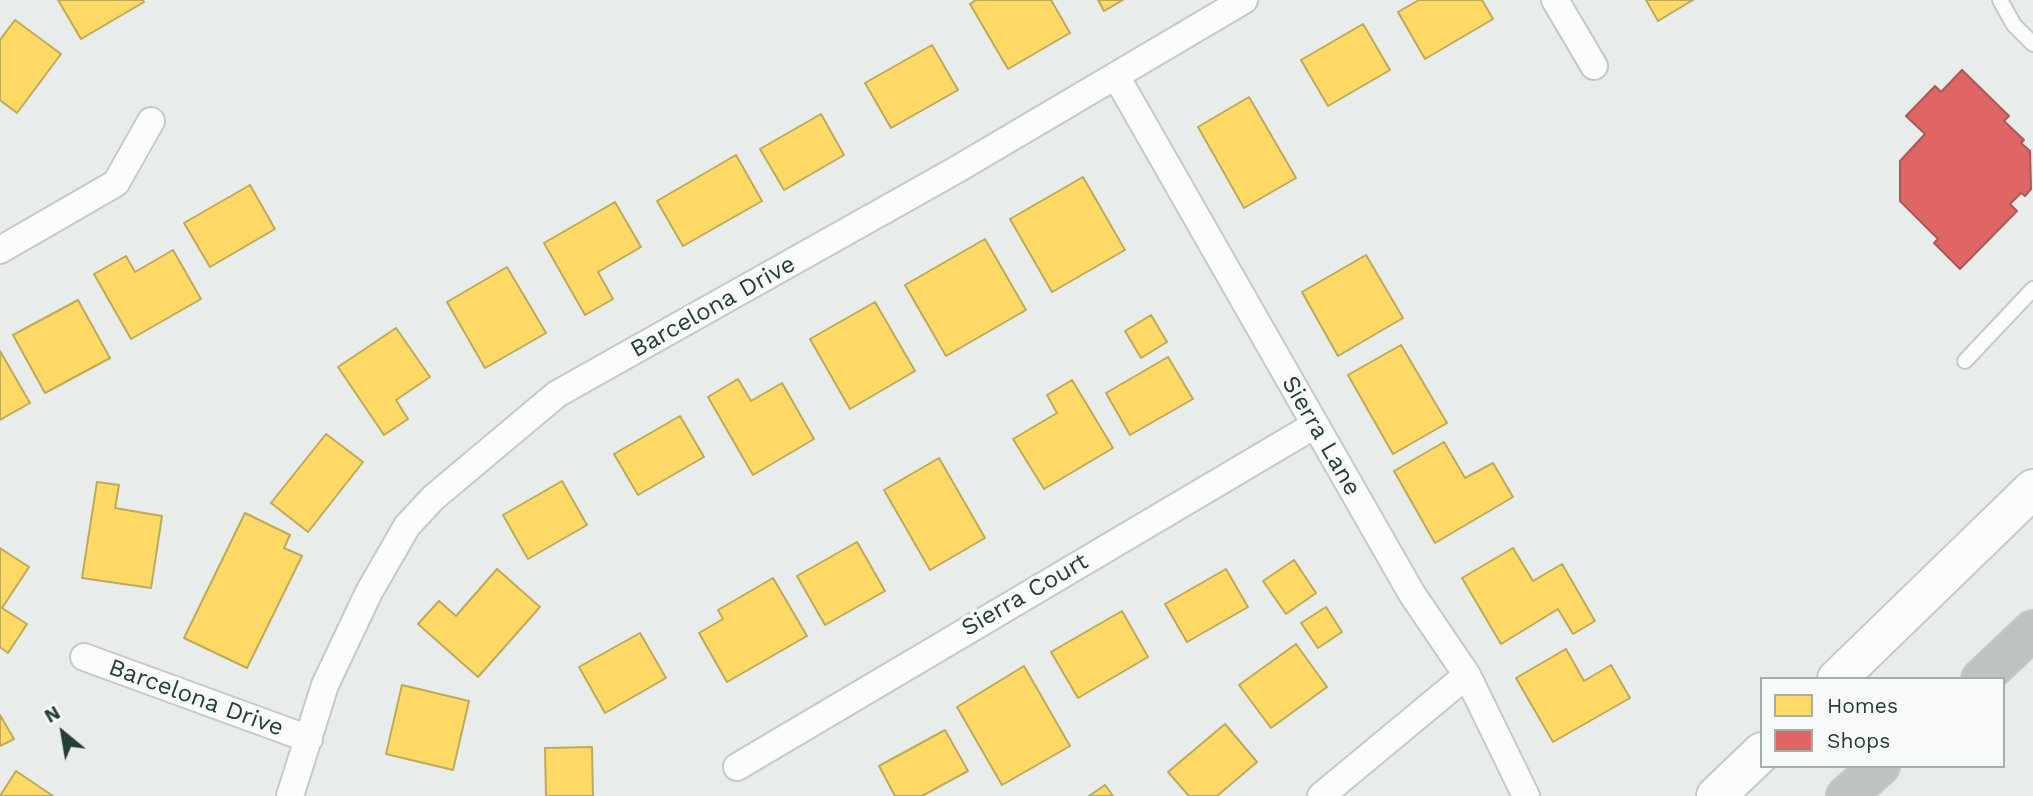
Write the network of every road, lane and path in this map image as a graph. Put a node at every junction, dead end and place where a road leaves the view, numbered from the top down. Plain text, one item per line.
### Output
1 (1244, 0) edge
2 (1555, 0) edge
3 (2000, 0) edge
4 (2033, 44) edge
5 (1594, 66) dead end
6 (1116, 76) junction
7 (151, 121) dead end
8 (0, 250) edge
9 (2033, 289) edge
10 (1965, 361) dead end
11 (1315, 425) junction
12 (2033, 489) edge
13 (2033, 630) edge
14 (84, 657) dead end
15 (1467, 675) junction
16 (1839, 677) edge
17 (1982, 677) edge
18 (309, 738) junction
19 (1760, 754) edge
20 (737, 767) dead end
21 (1878, 768) edge
22 (290, 796) edge
23 (1321, 796) edge
24 (1526, 796) edge
25 (1716, 796) edge
26 (1846, 796) edge

1 - 6 street, Barcelona Drive
2 - 5 street
3 - 4 lane
6 - 11 street, Sierra Lane
6 - 18 street, Barcelona Drive
7 - 8 street
9 - 10 lane
11 - 15 street, Sierra Lane
11 - 20 street, Sierra Court
12 - 16 main road
13 - 17 highway
14 - 18 street, Barcelona Drive
15 - 23 street
15 - 24 street, Sierra Lane
18 - 22 street, Barcelona Drive
19 - 25 main road
21 - 26 highway

